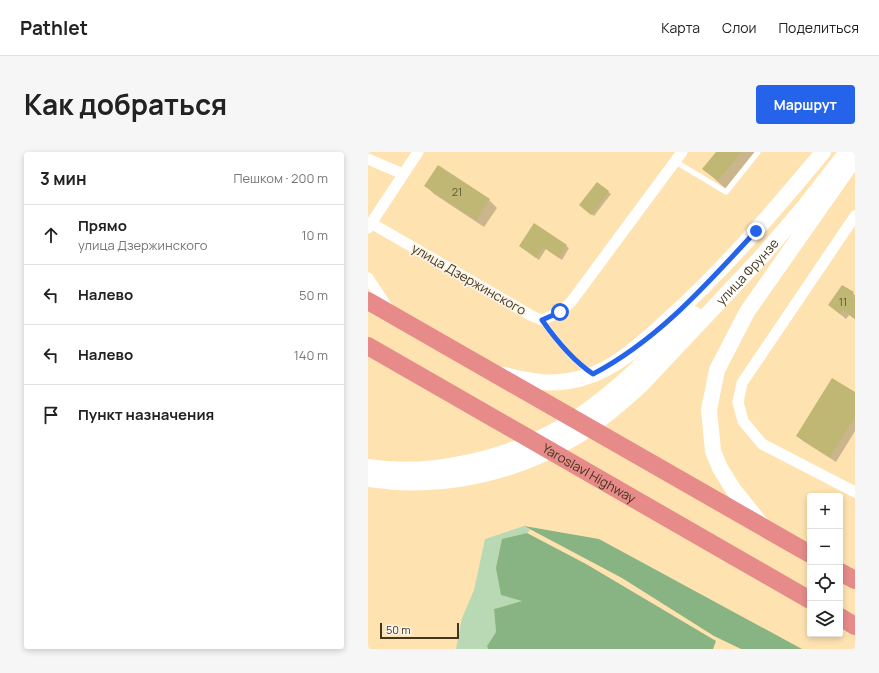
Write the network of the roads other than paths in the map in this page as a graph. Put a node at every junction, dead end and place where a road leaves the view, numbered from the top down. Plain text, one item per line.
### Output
1 (418, 152) edge
2 (682, 152) edge
3 (758, 152) edge
4 (822, 152) edge
5 (835, 152) edge
6 (847, 152) edge
7 (855, 158) edge
8 (368, 159) edge
9 (676, 162) junction
10 (403, 174) junction
11 (855, 216) edge
12 (370, 225) edge
13 (368, 278) edge
14 (368, 301) edge
15 (393, 316) junction
16 (542, 320) junction
17 (368, 346) edge
18 (492, 372) junction
19 (593, 374) junction
20 (636, 380) junction
21 (368, 467) edge
22 (453, 473) junction
23 (368, 479) edge
24 (855, 492) edge
25 (763, 527) junction
26 (807, 552) edge
27 (843, 574) edge
28 (855, 580) edge
29 (807, 598) edge
30 (843, 619) edge
31 (855, 626) edge

1 - 10 street
2 - 9 street, улица Дзержинского
3 - 9 lane
4 - 19 main road
5 - 20 main road, улица Фрунзе
6 - 20 main road, улица Фрунзе
7 - 25 main road
8 - 10 street
9 - 16 street, улица Дзержинского
10 - 12 street
11 - 24 street
12 - 16 street, улица Дзержинского
13 - 15 street
14 - 15 highway
15 - 18 highway
16 - 19 lane
17 - 29 highway, Yaroslavl Highway
18 - 19 main road
18 - 25 highway
20 - 22 main road
21 - 22 main road
22 - 23 main road
25 - 26 highway
27 - 28 highway
30 - 31 highway

